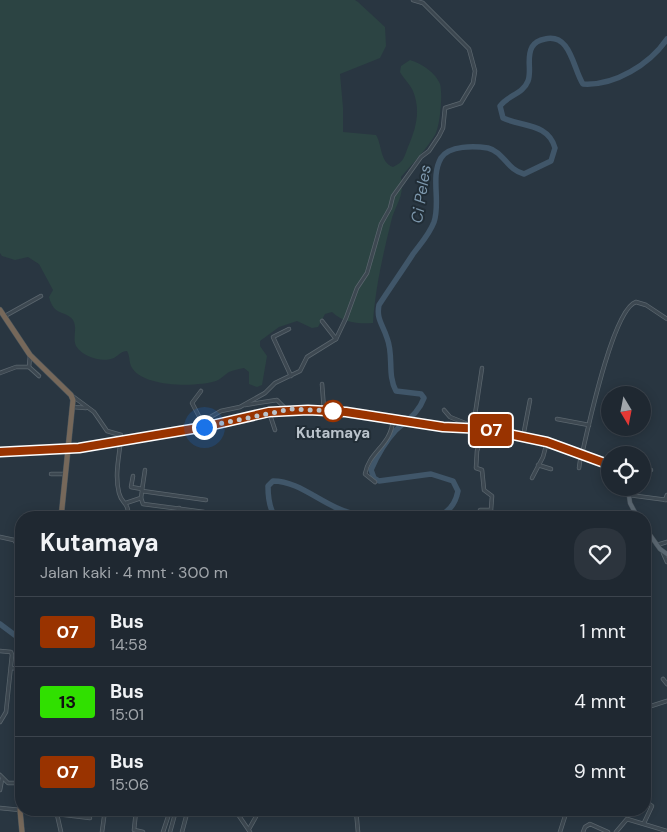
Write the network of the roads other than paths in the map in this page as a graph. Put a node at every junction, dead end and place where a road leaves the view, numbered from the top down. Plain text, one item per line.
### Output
1 (413, 0) edge
2 (41, 296) dead end
3 (0, 310) edge
4 (4, 316) junction
5 (667, 319) edge
6 (322, 321) dead end
7 (289, 329) dead end
8 (336, 339) junction
9 (30, 355) junction
10 (29, 367) junction
11 (482, 368) dead end
12 (0, 373) edge
13 (39, 376) dead end
14 (291, 376) junction
15 (322, 384) dead end
16 (200, 391) dead end
17 (70, 395) junction
18 (530, 400) dead end
19 (73, 407) junction
20 (240, 407) junction
21 (89, 409) junction
22 (287, 410) junction
23 (324, 410) junction
24 (444, 410) dead end
25 (269, 412) junction
26 (557, 419) dead end
27 (393, 420) junction
28 (202, 422) junction
29 (590, 425) junction
30 (468, 428) junction
31 (473, 428) junction
32 (188, 429) junction
33 (484, 429) junction
34 (275, 430) dead end
35 (499, 432) junction
36 (523, 437) junction
37 (121, 440) junction
38 (547, 442) junction
39 (504, 445) dead end
40 (69, 450) junction
41 (0, 452) edge
42 (581, 454) junction
43 (601, 462) edge
44 (538, 465) junction
45 (579, 468) dead end
46 (551, 469) dead end
47 (145, 470) dead end
48 (51, 474) dead end
49 (66, 474) junction
50 (132, 476) dead end
51 (532, 478) dead end
52 (375, 482) dead end
53 (142, 490) junction
54 (667, 495) edge
55 (628, 496) edge
56 (636, 496) edge
57 (141, 498) junction
58 (206, 500) dead end
59 (666, 500) edge
60 (126, 503) junction
61 (179, 508) junction
62 (62, 511) edge
63 (129, 511) edge
64 (179, 511) edge
65 (198, 511) edge
66 (480, 511) edge
67 (634, 511) edge
68 (651, 536) edge
69 (0, 537) edge
70 (15, 541) edge
71 (667, 542) edge
72 (657, 545) junction
73 (665, 554) edge
74 (667, 562) edge
75 (0, 651) edge
76 (11, 668) junction
77 (15, 668) edge
78 (663, 679) dead end
79 (667, 684) edge
80 (667, 701) edge
81 (651, 706) edge
82 (0, 722) edge
83 (1, 777) edge
84 (15, 783) edge
85 (0, 790) edge
86 (0, 808) edge
87 (15, 810) edge
88 (21, 816) edge
89 (57, 816) edge
90 (79, 816) edge
91 (104, 816) edge
92 (135, 816) edge
93 (169, 816) edge
94 (174, 816) edge
95 (240, 816) edge
96 (256, 816) edge
97 (357, 816) edge
98 (565, 816) edge
99 (647, 816) edge
100 (186, 817) dead end
101 (90, 818) dead end
102 (644, 823) junction
103 (249, 831) edge
104 (667, 831) edge
105 (22, 832) edge
106 (60, 832) edge
107 (102, 832) edge
108 (134, 832) edge
109 (143, 832) edge
110 (163, 832) edge
111 (170, 832) edge
112 (182, 832) edge
113 (358, 832) edge
114 (560, 832) edge
115 (583, 832) edge
116 (608, 832) edge
117 (616, 832) edge

1 - 8 street
2 - 4 street
3 - 4 highway
4 - 9 highway
5 - 29 street
6 - 8 street
7 - 14 street
8 - 14 street
9 - 10 street
9 - 17 highway
10 - 12 street
10 - 13 street
11 - 31 street
14 - 20 street
15 - 23 street
16 - 28 street
17 - 19 highway
17 - 21 street
18 - 36 street
19 - 21 street
19 - 40 highway
20 - 22 street
20 - 28 street
21 - 37 street
22 - 23 main road
22 - 25 main road
23 - 27 main road
24 - 30 street
25 - 32 main road
25 - 34 street
26 - 29 street
27 - 30 main road
27 - 52 street
28 - 32 street
29 - 42 street
30 - 31 main road
31 - 33 main road
32 - 37 main road
33 - 35 main road
33 - 66 street
35 - 36 main road
35 - 39 street
36 - 38 main road
37 - 40 main road
37 - 60 street
38 - 42 main road
38 - 44 street
40 - 41 main road
40 - 49 highway
42 - 43 main road
42 - 45 street
44 - 46 street
44 - 51 street
47 - 53 street
48 - 49 street
49 - 62 highway
50 - 53 street
53 - 57 street
53 - 58 street
54 - 59 street
55 - 67 main road
56 - 59 street
57 - 60 street
57 - 61 street
60 - 63 street
61 - 64 street
61 - 65 street
68 - 72 main road
69 - 70 street
71 - 72 street
72 - 73 main road
73 - 74 street
75 - 76 street
76 - 77 street
76 - 82 street
78 - 79 street
80 - 81 street
83 - 84 street
83 - 85 street
86 - 87 street
88 - 105 highway
89 - 106 street
90 - 101 street
91 - 107 street
92 - 108 street
93 - 110 street
94 - 111 street
95 - 103 street
96 - 103 street
97 - 113 street
98 - 114 street
99 - 102 street
100 - 112 street
102 - 104 street
102 - 117 street
108 - 109 street
115 - 116 street

